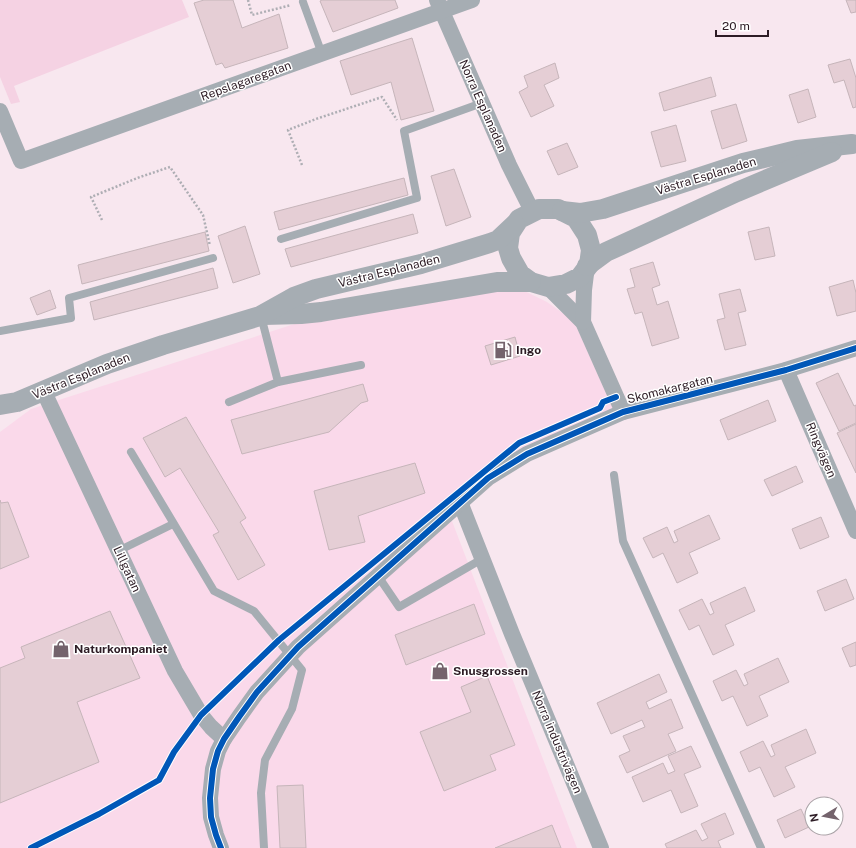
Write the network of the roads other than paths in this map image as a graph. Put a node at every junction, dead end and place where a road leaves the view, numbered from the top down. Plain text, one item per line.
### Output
1 (472, 0) edge
2 (303, 2) road end
3 (439, 6) edge
4 (322, 54) junction
5 (482, 103) junction
6 (0, 111) edge
7 (854, 143) edge
8 (532, 211) junction
9 (562, 211) junction
10 (515, 224) junction
11 (280, 239) dead end
12 (213, 258) road end
13 (587, 266) junction
14 (539, 285) junction
15 (260, 316) junction
16 (583, 322) junction
17 (0, 331) edge
18 (856, 348) edge
19 (361, 365) dead end
20 (786, 370) junction
21 (278, 382) junction
22 (43, 390) junction
23 (229, 402) dead end
24 (8, 403) edge
25 (623, 412) junction
26 (0, 414) edge
27 (131, 452) dead end
28 (614, 475) dead end
29 (460, 502) junction
30 (173, 524) junction
31 (856, 531) edge
32 (118, 552) junction
33 (482, 559) junction
34 (378, 576) junction
35 (290, 655) junction
36 (224, 739) junction
37 (221, 848) edge
38 (264, 848) edge
39 (601, 848) edge
40 (761, 848) edge

1 - 3 street, Repslagaregatan
2 - 4 lane
3 - 4 street, Repslagaregatan
3 - 5 street, Norra Esplanaden
4 - 6 street, Repslagaregatan
5 - 8 street, Norra Esplanaden
5 - 11 lane
7 - 9 street, Västra Esplanaden
7 - 13 street, Västra Esplanaden
8 - 9 street
8 - 10 street
9 - 13 street
10 - 14 street
10 - 15 street, Västra Esplanaden
12 - 17 lane
13 - 14 street
13 - 16 street
14 - 15 street, Västra Esplanaden
14 - 16 street
15 - 21 lane
15 - 22 street, Västra Esplanaden
16 - 25 street
18 - 20 street, Skomakargatan
19 - 21 lane
20 - 25 street, Skomakargatan
20 - 31 street, Ringvägen
21 - 23 lane
22 - 24 street, Västra Esplanaden
22 - 32 street, Lillgatan
24 - 26 street, Västra Esplanaden
25 - 29 street, Skomakargatan
27 - 30 lane
28 - 40 lane
29 - 33 street, Norra industrivägen
29 - 34 street, Skomakargatan
30 - 32 lane
30 - 35 lane
32 - 36 street, Lillgatan
33 - 34 lane
33 - 39 street, Norra industrivägen
34 - 35 street, Skomakargatan
35 - 36 street, Skomakargatan
35 - 38 lane
36 - 37 street, Skomakargatan

